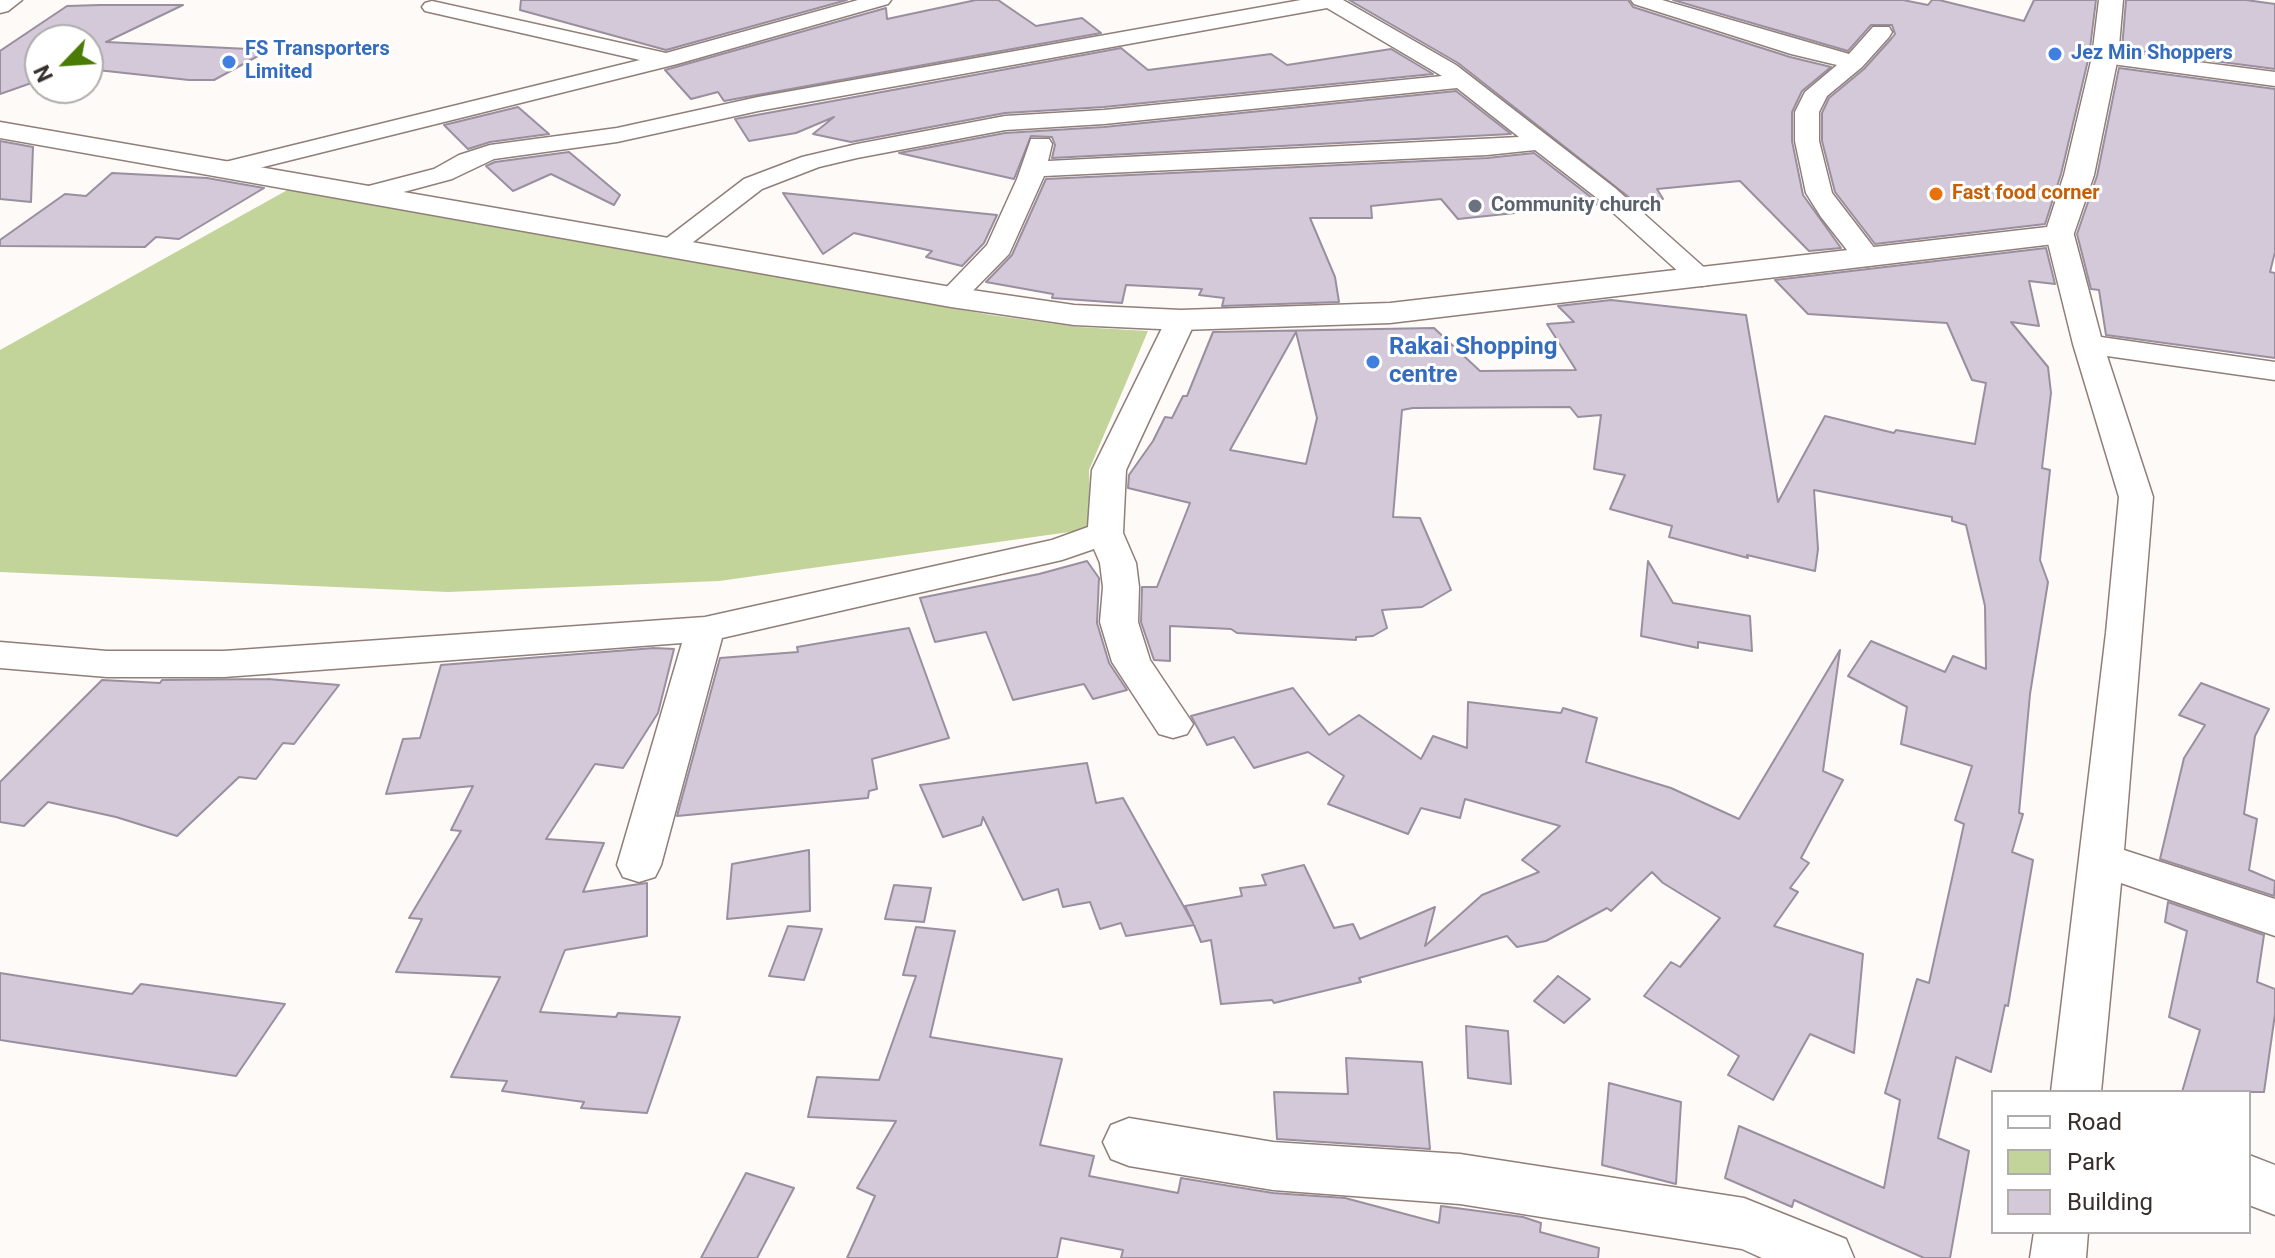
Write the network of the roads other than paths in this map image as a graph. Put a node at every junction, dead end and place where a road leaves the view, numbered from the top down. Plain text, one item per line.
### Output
1 (10, 0) edge
2 (881, 0) edge
3 (1641, 0) edge
4 (2111, 0) edge
5 (1329, 1) edge
6 (0, 6) edge
7 (432, 7) dead end
8 (1881, 32) dead end
9 (2105, 57) junction
10 (669, 59) junction
11 (1854, 62) junction
12 (2275, 79) edge
13 (1460, 81) junction
14 (1034, 121) junction
15 (0, 130) edge
16 (1540, 142) junction
17 (230, 168) junction
18 (1034, 169) junction
19 (370, 193) junction
20 (2060, 235) junction
21 (669, 247) junction
22 (1868, 258) junction
23 (1702, 278) junction
24 (951, 297) junction
25 (1181, 320) junction
26 (2088, 344) junction
27 (2275, 371) edge
28 (1105, 533) junction
29 (705, 629) junction
30 (0, 655) edge
31 (1173, 724) dead end
32 (2101, 860) junction
33 (639, 865) dead end
34 (2275, 918) edge
35 (2076, 1090) edge
36 (1129, 1142) dead end
37 (2251, 1181) edge
38 (2275, 1190) edge
39 (2061, 1234) edge
40 (1826, 1258) edge
41 (2058, 1258) edge

1 - 6 street
2 - 10 street
3 - 11 street
4 - 9 street
5 - 13 street
5 - 19 street
7 - 10 street
8 - 11 street
9 - 12 street
9 - 20 street
10 - 17 street
11 - 22 street
13 - 14 street
13 - 16 street
14 - 18 street
14 - 21 street
15 - 17 street
16 - 18 street
16 - 23 street
17 - 19 street
18 - 24 street
19 - 21 street
20 - 22 street
20 - 26 street
21 - 24 street
22 - 23 street
23 - 25 street
24 - 25 street
25 - 28 street
26 - 27 street
26 - 32 street
28 - 29 street
28 - 31 street
29 - 30 street
29 - 33 street
32 - 34 street
32 - 35 street
36 - 40 street
37 - 38 street
39 - 41 street

